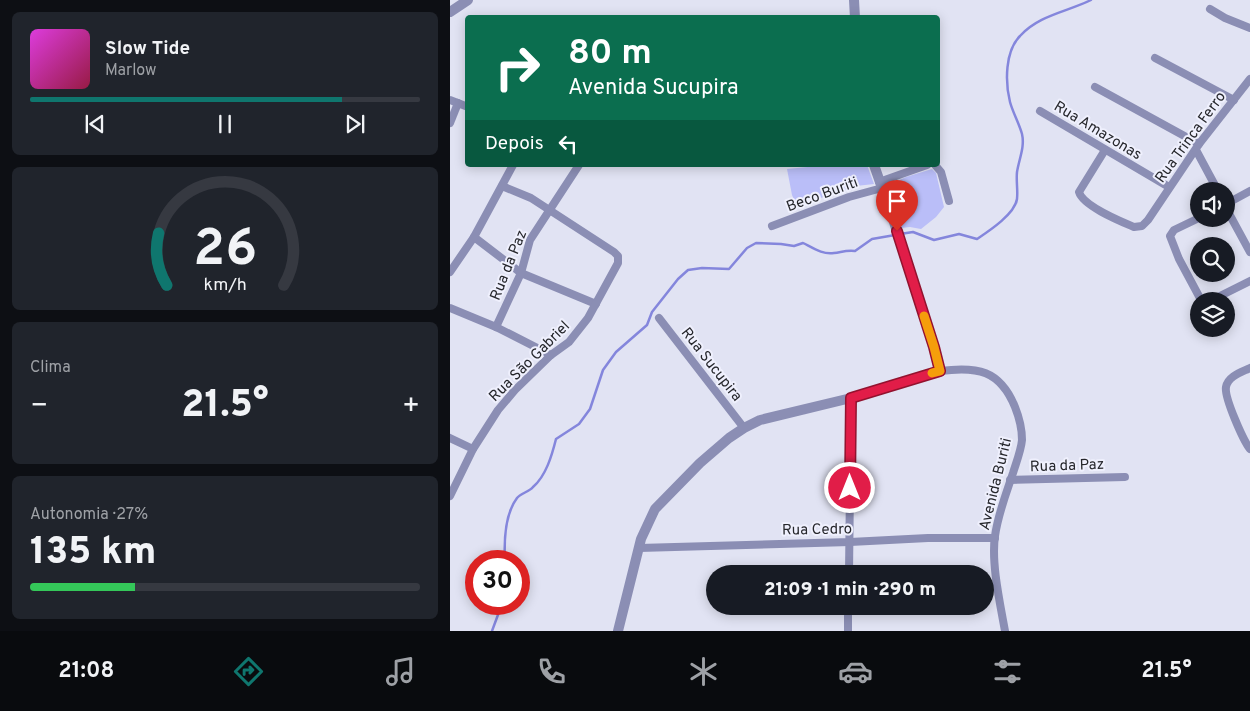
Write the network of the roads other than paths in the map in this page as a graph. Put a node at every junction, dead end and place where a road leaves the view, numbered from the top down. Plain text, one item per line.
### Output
1 (468, 0) edge
2 (854, 0) edge
3 (1210, 9) dead end
4 (450, 12) edge
5 (856, 15) edge
6 (1250, 28) edge
7 (1155, 58) dead end
8 (1250, 79) edge
9 (1095, 87) dead end
10 (1234, 100) junction
11 (454, 102) edge
12 (1040, 111) dead end
13 (450, 123) edge
14 (1197, 147) junction
15 (1105, 150) junction
16 (512, 167) edge
17 (579, 167) edge
18 (875, 167) edge
19 (922, 167) edge
20 (936, 167) edge
21 (1214, 182) edge
22 (881, 185) junction
23 (502, 186) junction
24 (1169, 188) junction
25 (1250, 191) edge
26 (1235, 200) edge
27 (948, 201) dead end
28 (549, 210) junction
29 (1190, 222) edge
30 (1235, 223) edge
31 (772, 226) dead end
32 (474, 237) junction
33 (1250, 252) edge
34 (450, 272) edge
35 (521, 273) junction
36 (1250, 281) edge
37 (596, 304) junction
38 (450, 308) edge
39 (659, 318) dead end
40 (496, 327) junction
41 (551, 355) junction
42 (1250, 368) edge
43 (940, 371) junction
44 (851, 398) junction
45 (744, 428) junction
46 (450, 438) edge
47 (472, 449) junction
48 (1250, 449) edge
49 (1125, 478) dead end
50 (1010, 480) junction
51 (450, 496) edge
52 (995, 538) junction
53 (850, 542) junction
54 (639, 548) junction
55 (849, 565) edge
56 (848, 615) edge
57 (618, 631) edge
58 (848, 631) edge
59 (1005, 631) edge

1 - 4 street
2 - 5 street
3 - 6 street
7 - 10 street
8 - 10 street, Rua Trinca Ferro
9 - 14 street
10 - 14 street, Rua Trinca Ferro
11 - 13 street
12 - 15 street, Rua Amazonas
14 - 21 street
14 - 24 street, Rua Trinca Ferro
15 - 24 street, Rua Amazonas
15 - 24 street, Rua Trinca Ferro
16 - 23 street
17 - 28 street, Rua da Paz
18 - 22 street
19 - 22 street, Beco Buriti
20 - 27 street
22 - 31 street, Beco Buriti
22 - 43 street
23 - 28 street
23 - 32 street
25 - 26 street
28 - 35 street, Rua da Paz
28 - 37 street, Rua São Gabriel
29 - 36 street
30 - 33 street
32 - 34 street
32 - 35 street
35 - 37 street
35 - 40 street, Rua da Paz
37 - 41 street, Rua São Gabriel
38 - 40 street
39 - 45 street, Rua Sucupira
40 - 41 street
41 - 47 street, Rua São Gabriel
42 - 48 street
43 - 44 street
43 - 50 street, Avenida Buriti
44 - 45 street
44 - 53 street
45 - 54 street
46 - 47 street
47 - 51 street, Rua São Gabriel
49 - 50 street, Rua da Paz
50 - 52 street, Avenida Buriti
52 - 53 street, Rua Cedro
52 - 59 street, Avenida Buriti
53 - 54 street, Rua Cedro
53 - 55 street
54 - 57 street
56 - 58 street

